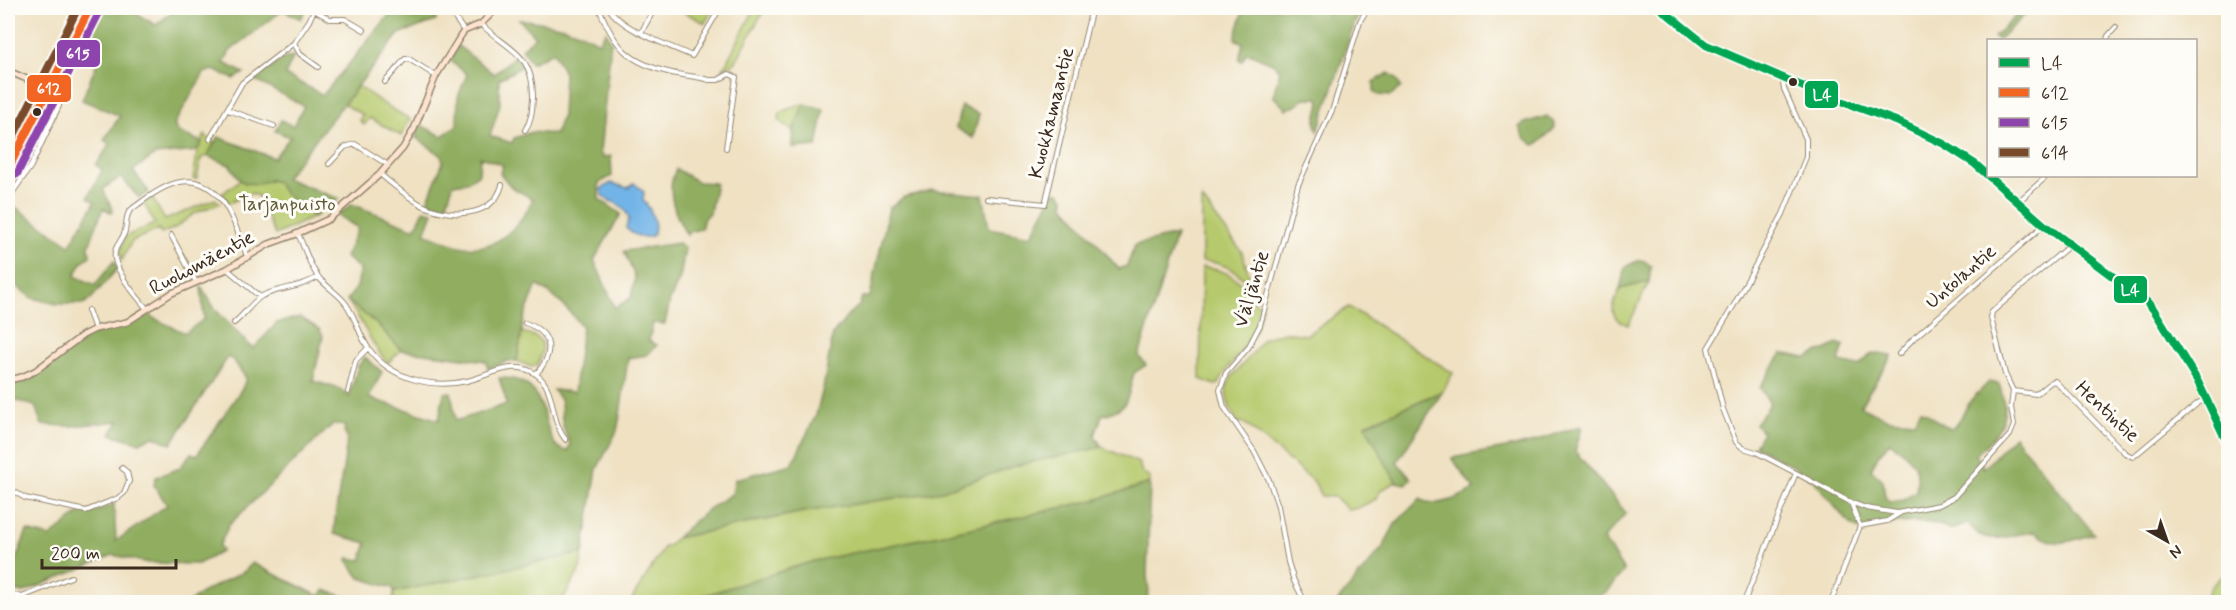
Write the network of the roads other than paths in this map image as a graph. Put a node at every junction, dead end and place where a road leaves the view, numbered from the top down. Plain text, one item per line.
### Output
1 (90, 8) edge
2 (448, 8) edge
3 (497, 8) edge
4 (599, 8) edge
5 (609, 8) edge
6 (720, 8) edge
7 (1092, 8) edge
8 (1368, 8) edge
9 (1660, 8) edge
10 (314, 9) edge
11 (653, 11) dead end
12 (481, 24) junction
13 (2116, 27) dead end
14 (364, 30) dead end
15 (464, 31) junction
16 (641, 33) junction
17 (2107, 39) edge
18 (294, 43) junction
19 (318, 67) dead end
20 (8, 71) edge
21 (436, 76) junction
22 (1782, 77) junction
23 (385, 82) dead end
24 (50, 89) junction
25 (228, 110) junction
26 (274, 126) dead end
27 (525, 130) dead end
28 (210, 139) dead end
29 (726, 148) dead end
30 (329, 164) dead end
31 (389, 165) junction
32 (8, 169) edge
33 (380, 174) junction
34 (1987, 175) edge
35 (1990, 177) edge
36 (2046, 177) edge
37 (502, 185) dead end
38 (986, 198) dead end
39 (8, 199) edge
40 (2018, 202) junction
41 (2044, 225) junction
42 (298, 234) junction
43 (171, 235) dead end
44 (2070, 245) junction
45 (247, 256) junction
46 (227, 269) junction
47 (318, 277) junction
48 (196, 282) junction
49 (259, 297) junction
50 (147, 309) junction
51 (88, 310) dead end
52 (234, 323) dead end
53 (525, 323) dead end
54 (94, 329) junction
55 (368, 348) junction
56 (1899, 354) dead end
57 (536, 374) junction
58 (8, 380) edge
59 (2013, 391) junction
60 (348, 392) dead end
61 (2206, 399) junction
62 (566, 440) dead end
63 (2229, 444) edge
64 (122, 468) dead end
65 (1796, 473) junction
66 (8, 488) edge
67 (1850, 502) junction
68 (1901, 513) junction
69 (1860, 526) junction
70 (71, 577) dead end
71 (8, 594) edge
72 (1305, 603) edge
73 (1744, 603) edge
74 (1831, 603) edge

1 - 24 highway
2 - 15 street
3 - 12 street
4 - 29 street
5 - 16 street
6 - 16 street
7 - 38 street, Kuokkamaantie
8 - 72 street, Väljäntie
9 - 22 street
10 - 14 street
10 - 18 street
11 - 16 street
12 - 15 street
12 - 27 street
13 - 17 street
15 - 21 street, Ruohomäentie
18 - 19 street
18 - 25 street
20 - 24 street
21 - 23 street
21 - 31 street, Ruohomäentie
22 - 34 street
22 - 65 street
24 - 32 highway
24 - 39 street
25 - 26 street
25 - 28 street
30 - 31 street
31 - 33 street, Ruohomäentie
33 - 37 street
33 - 42 street, Ruohomäentie
35 - 40 street
36 - 40 street
40 - 41 street
41 - 44 street
41 - 56 street, Untolantie
42 - 45 street, Ruohomäentie
42 - 47 street
43 - 48 street
44 - 59 street
44 - 61 street
45 - 46 street, Ruohomäentie
45 - 50 street
46 - 48 street, Ruohomäentie
46 - 49 street
47 - 49 street
47 - 55 street
48 - 50 street, Ruohomäentie
49 - 52 street
50 - 54 street, Ruohomäentie
51 - 54 street
53 - 57 street
54 - 58 street, Ruohomäentie
55 - 57 street
55 - 60 street
57 - 62 street
59 - 61 street, Hentintie
59 - 68 street
61 - 63 street
64 - 66 street
65 - 67 street
65 - 73 street
67 - 68 street
67 - 69 street
68 - 69 street
69 - 74 street
70 - 71 street

